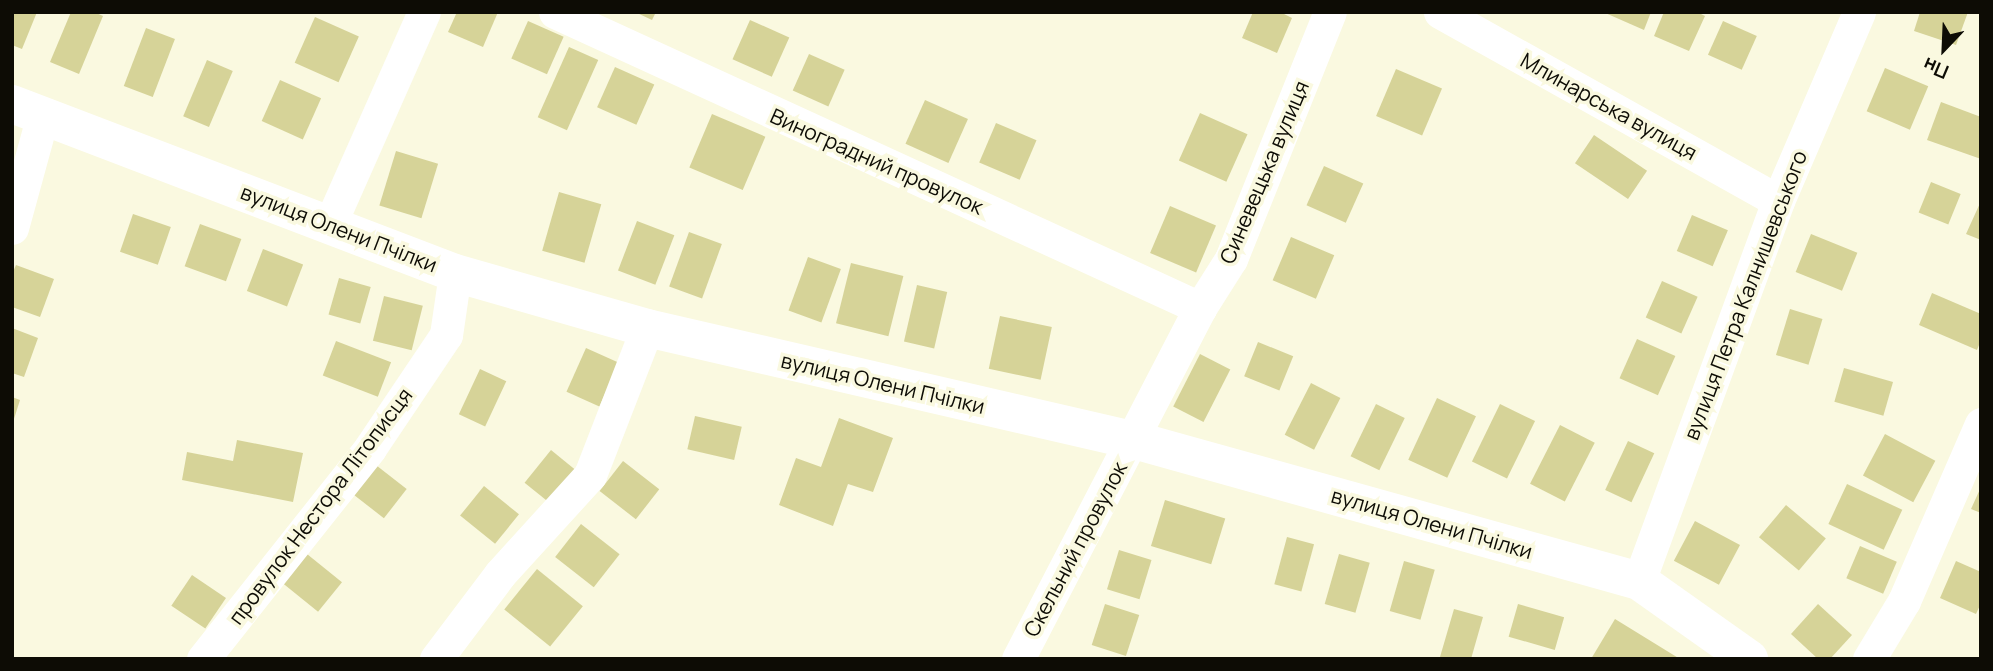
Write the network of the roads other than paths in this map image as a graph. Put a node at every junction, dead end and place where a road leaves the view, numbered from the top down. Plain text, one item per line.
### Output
1 (424, 12) edge
2 (555, 12) edge
3 (1330, 12) edge
4 (1440, 12) edge
5 (1859, 12) edge
6 (28, 109) edge
7 (1778, 201) junction
8 (330, 224) junction
9 (12, 228) edge
10 (455, 273) junction
11 (1200, 308) junction
12 (646, 328) junction
13 (1981, 424) edge
14 (1134, 440) junction
15 (1639, 581) junction
16 (203, 659) edge
17 (436, 659) edge
18 (1018, 659) edge
19 (1749, 659) edge
20 (1869, 659) edge

1 - 8 street
2 - 11 street, Виноградний провулок
3 - 11 street, Синевецька вулиця
4 - 7 street, Млинарська вулиця
5 - 7 street, вулиця Петра Калнишевського
6 - 8 street, вулиця Олени Пчілки
6 - 9 street
7 - 15 street, вулиця Петра Калнишевського
8 - 10 street, вулиця Олени Пчілки
10 - 12 street, вулиця Олени Пчілки
10 - 16 street, провулок Нестора Літописця
11 - 14 street, Синевецька вулиця
12 - 14 street, вулиця Олени Пчілки
12 - 17 street
13 - 20 street
14 - 15 street, вулиця Олени Пчілки
14 - 18 street, Скельний провулок
15 - 19 street, вулиця Олени Пчілки

